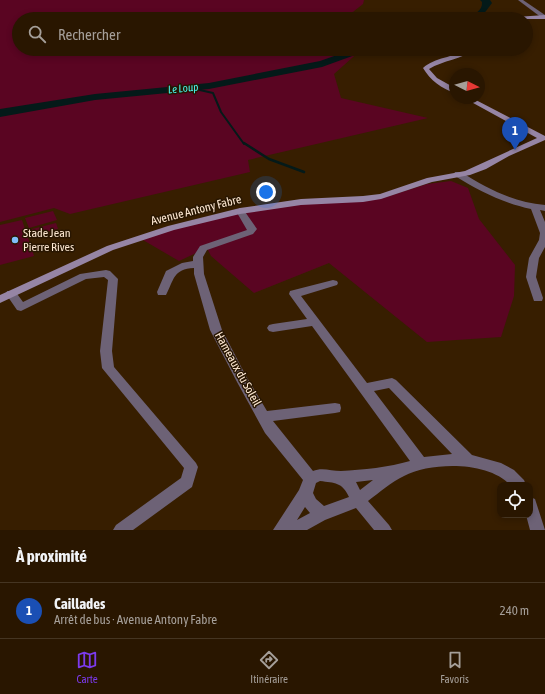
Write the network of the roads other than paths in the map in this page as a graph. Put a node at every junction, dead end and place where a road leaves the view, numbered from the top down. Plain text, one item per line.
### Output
1 (520, 0) edge
2 (544, 17) edge
3 (533, 18) edge
4 (456, 56) edge
5 (449, 88) edge
6 (478, 104) edge
7 (541, 136) edge
8 (458, 174) junction
9 (540, 208) edge
10 (240, 211) junction
11 (198, 264) junction
12 (333, 283) dead end
13 (162, 292) dead end
14 (5, 297) edge
15 (538, 298) dead end
16 (315, 322) junction
17 (273, 328) dead end
18 (364, 388) junction
19 (335, 408) dead end
20 (265, 417) junction
21 (467, 460) junction
22 (420, 463) junction
23 (400, 471) junction
24 (341, 476) junction
25 (311, 479) junction
26 (517, 482) edge
27 (305, 494) junction
28 (358, 500) junction
29 (322, 514) junction
30 (533, 514) edge
31 (121, 530) edge
32 (281, 530) edge
33 (292, 530) edge
34 (384, 530) edge
35 (538, 530) edge

1 - 2 street
2 - 3 street
4 - 5 street
6 - 7 street
7 - 8 street, Avenue Antony Fabre
8 - 9 street
8 - 10 street, Avenue Antony Fabre
9 - 15 street
10 - 11 street
10 - 14 street, Avenue Antony Fabre
11 - 13 street
11 - 20 street, Hameaux du Soleil
12 - 16 street
14 - 31 street
16 - 17 street
16 - 18 street
18 - 21 street
18 - 22 street
19 - 20 street
20 - 25 street, Hameaux du Soleil
21 - 22 street
21 - 26 street
22 - 23 street
23 - 24 street
23 - 28 street
24 - 25 street
24 - 28 street
25 - 27 street
27 - 29 street
27 - 32 street
28 - 29 street
28 - 34 street
29 - 33 street
30 - 35 street

